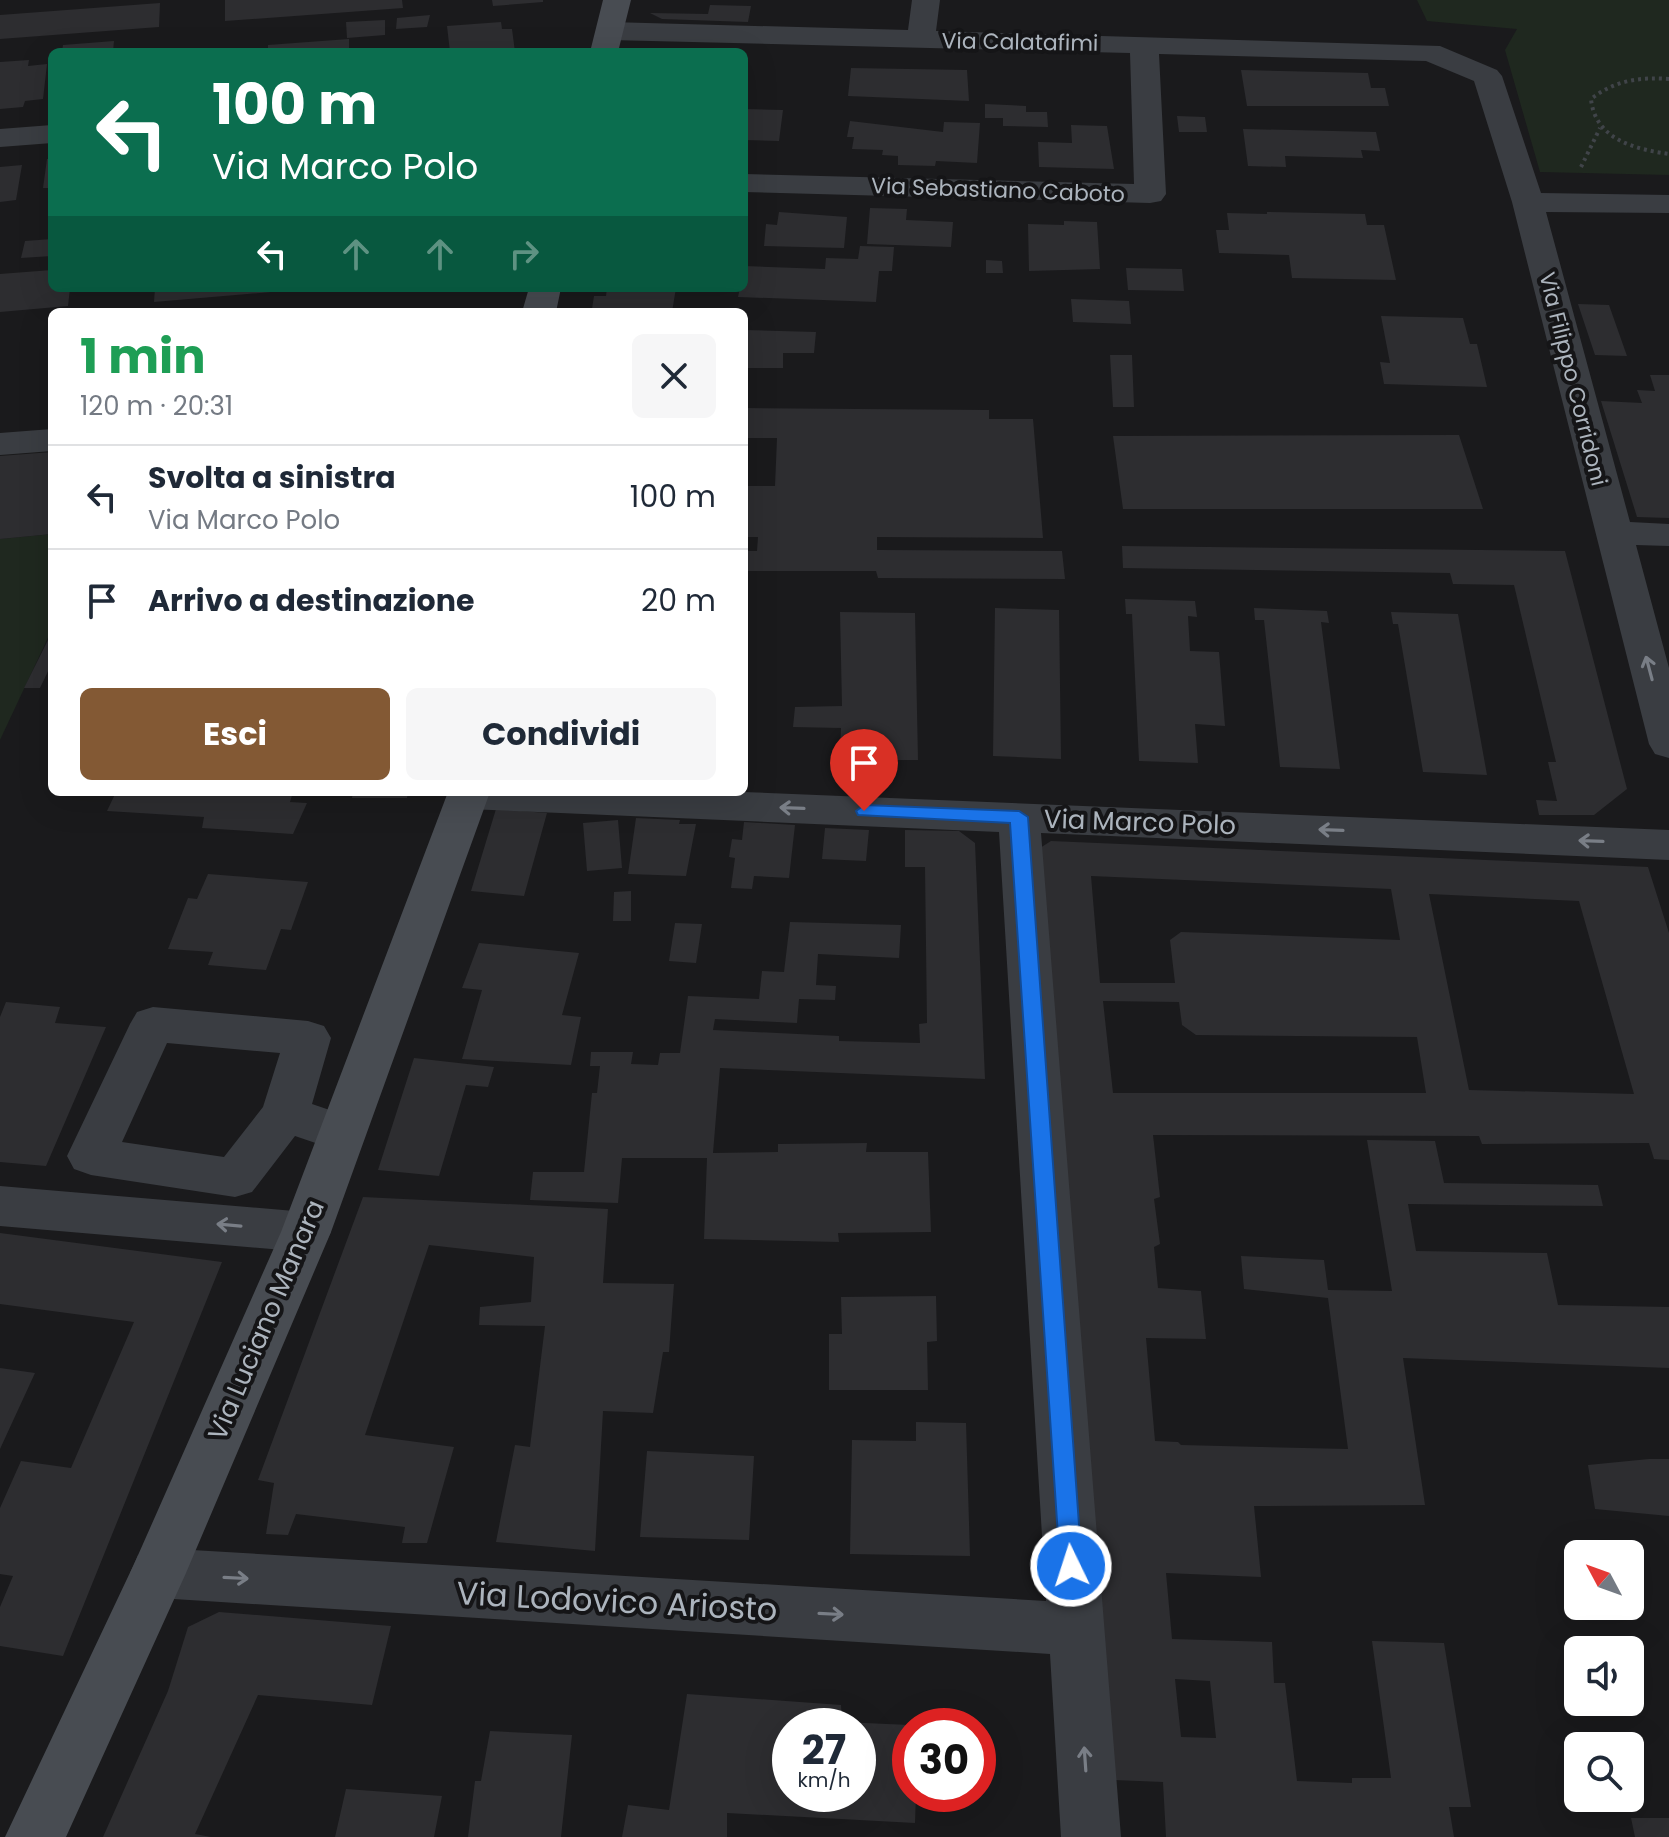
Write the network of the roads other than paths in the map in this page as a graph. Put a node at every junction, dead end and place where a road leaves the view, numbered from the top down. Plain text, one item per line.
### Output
1 (617, 0) edge
2 (926, 0) edge
3 (921, 39) junction
4 (607, 41) edge
5 (1144, 45) junction
6 (1430, 52) joint
7 (48, 134) edge
8 (0, 138) edge
9 (748, 183) edge
10 (1528, 202) junction
11 (1669, 204) edge
12 (48, 440) edge
13 (0, 444) edge
14 (1613, 533) junction
15 (1669, 535) edge
16 (1669, 744) edge
17 (467, 796) edge
18 (537, 796) edge
19 (1019, 817) junction
20 (1669, 845) edge
21 (285, 1114) junction
22 (342, 1133) junction
23 (0, 1206) edge
24 (306, 1232) junction
25 (158, 1573) junction
26 (1075, 1629) junction
27 (35, 1837) edge
28 (1091, 1837) edge

1 - 4 main road
2 - 3 street
3 - 4 street, Via Calatafimi
3 - 5 street, Via Calatafimi
5 - 6 street, Via Calatafimi
5 - 9 street, Via Sebastiano Caboto
6 - 10 street, Via Filippo Corridoni
7 - 8 street
10 - 11 street
10 - 14 street, Via Filippo Corridoni
12 - 13 street
14 - 15 street
16 -> 14 street, Via Filippo Corridoni
17 - 22 main road, Via Luciano Manara
19 -> 18 street, Via Marco Polo
20 -> 19 street, Via Marco Polo
19 - 26 street
21 - 21 street
21 - 22 street
22 - 24 main road, Via Luciano Manara
24 -> 23 street
24 - 25 main road, Via Luciano Manara
25 -> 26 street, Via Lodovico Ariosto
25 - 27 main road, Via Luciano Manara
28 -> 26 street

